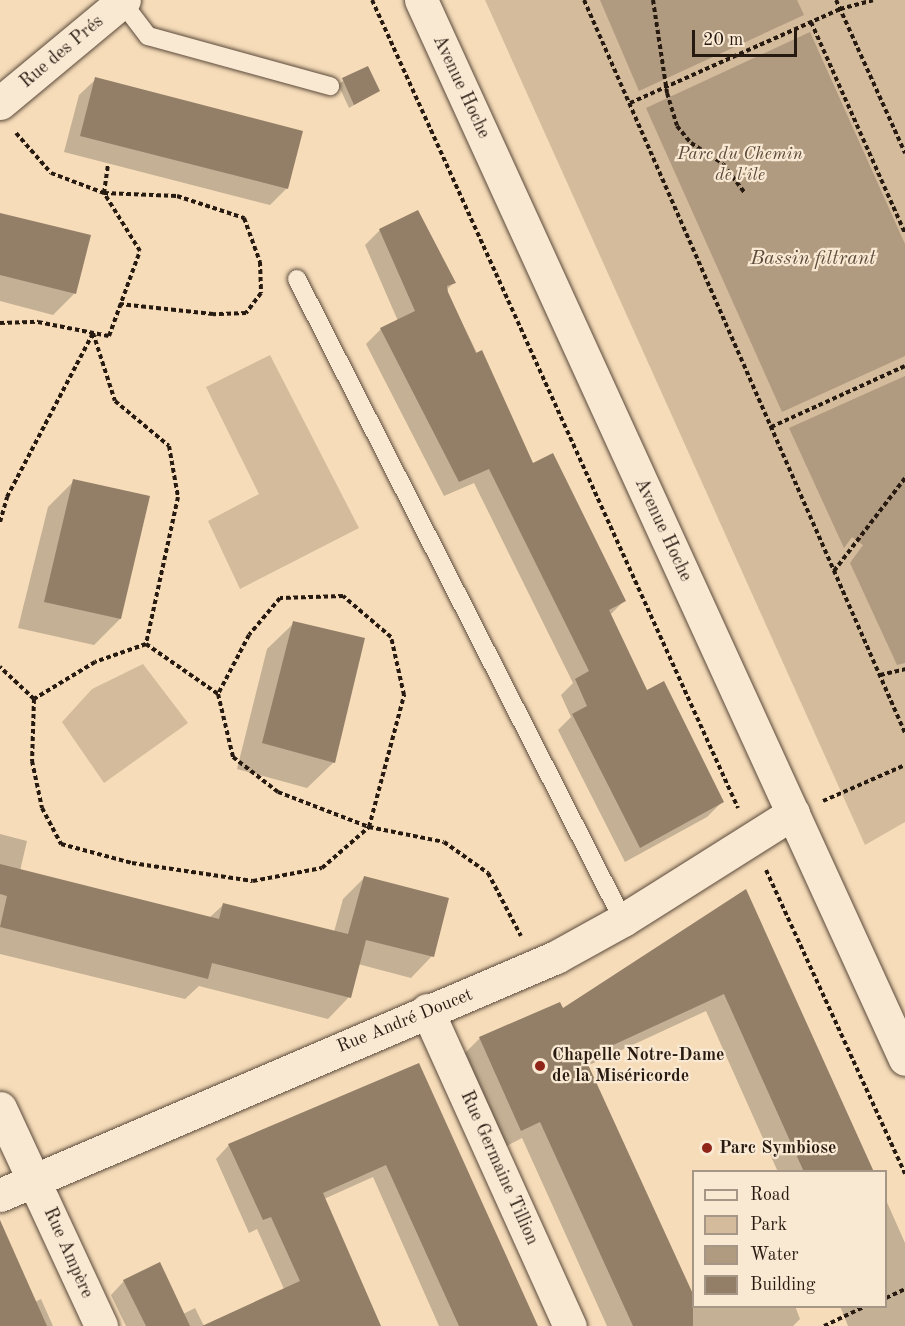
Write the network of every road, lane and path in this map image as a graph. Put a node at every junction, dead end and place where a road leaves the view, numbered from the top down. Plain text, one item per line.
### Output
1 (372, 0) edge
2 (421, 0) edge
3 (584, 0) edge
4 (653, 0) edge
5 (836, 0) edge
6 (873, 0) edge
7 (123, 1) edge
8 (840, 9) junction
9 (811, 22) junction
10 (330, 86) dead end
11 (666, 86) junction
12 (630, 103) junction
13 (7, 117) edge
14 (905, 153) edge
15 (108, 164) dead end
16 (744, 192) dead end
17 (104, 193) junction
18 (905, 233) edge
19 (297, 279) dead end
20 (120, 304) junction
21 (0, 323) edge
22 (93, 333) junction
23 (905, 366) edge
24 (771, 427) junction
25 (905, 478) edge
26 (0, 522) edge
27 (834, 570) junction
28 (146, 644) junction
29 (0, 667) edge
30 (905, 669) edge
31 (880, 675) junction
32 (218, 694) junction
33 (34, 699) junction
34 (905, 733) edge
35 (905, 765) edge
36 (793, 813) junction
37 (369, 827) junction
38 (752, 839) junction
39 (623, 920) junction
40 (533, 966) junction
41 (427, 1010) junction
42 (905, 1059) edge
43 (0, 1108) edge
44 (905, 1174) edge
45 (34, 1180) junction
46 (0, 1195) edge
47 (905, 1288) edge
48 (887, 1297) edge
49 (862, 1308) edge
50 (101, 1326) edge
51 (570, 1326) edge
52 (824, 1326) edge

1 - 38 path
2 - 36 street, Avenue Hoche
3 - 12 path
4 - 11 path
5 - 8 path
6 - 8 path
7 - 10 lane
7 - 13 street, Rue des Prés
8 - 9 path
8 - 14 path
9 - 11 path
9 - 18 path
11 - 12 path
11 - 16 path
12 - 24 path
13 - 17 path
15 - 17 path
17 - 20 path
17 - 20 path
19 - 39 lane
20 - 22 path
21 - 22 path
22 - 26 path
22 - 28 path
23 - 24 path
24 - 27 path
25 - 27 path
27 - 31 path
28 - 32 path
28 - 33 path
29 - 33 path
30 - 31 path
31 - 34 path
32 - 37 path
32 - 37 path
33 - 37 path
35 - 36 path
36 - 38 street, Rue André Doucet
36 - 42 street, Avenue Hoche
37 - 40 path
38 - 39 street, Rue André Doucet
38 - 44 path
39 - 40 street, Rue André Doucet
40 - 41 street, Rue André Doucet
41 - 45 street, Rue André Doucet
41 - 51 street, Rue Germaine Tillion
43 - 45 street, Rue Ampère
45 - 46 street, Rue André Doucet
45 - 50 street, Rue Ampère
47 - 48 path
49 - 52 path

